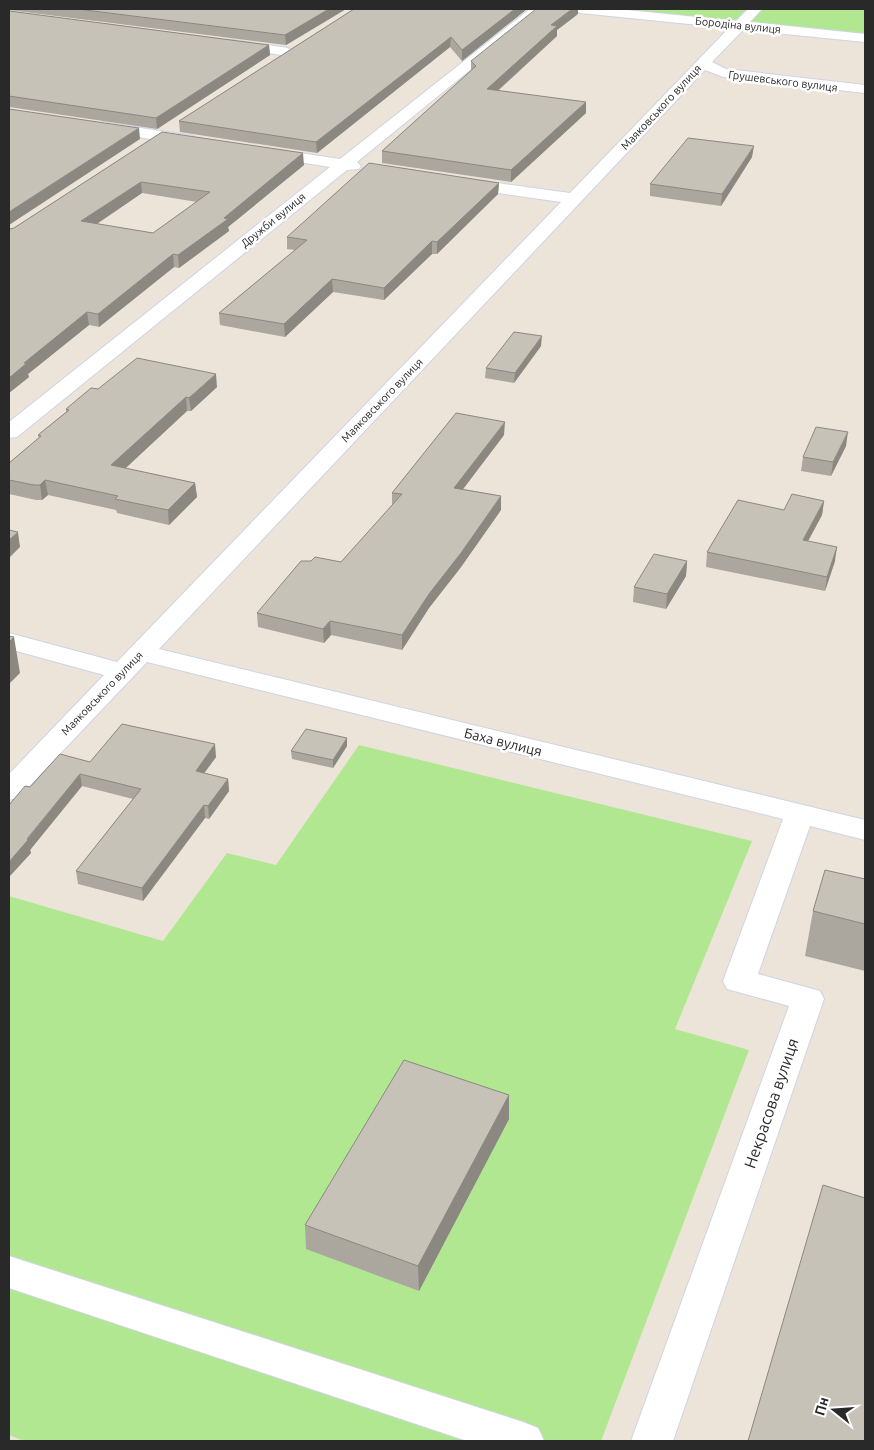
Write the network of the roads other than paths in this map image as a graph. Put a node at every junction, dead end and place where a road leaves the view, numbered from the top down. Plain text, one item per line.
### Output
1 (538, 9) edge
2 (580, 9) edge
3 (755, 9) edge
4 (740, 25) junction
5 (865, 38) edge
6 (303, 42) edge
7 (223, 43) edge
8 (288, 52) junction
9 (703, 63) junction
10 (264, 67) edge
11 (865, 89) edge
12 (183, 120) edge
13 (84, 125) edge
14 (159, 136) junction
15 (207, 144) edge
16 (142, 147) edge
17 (256, 151) edge
18 (343, 165) junction
19 (372, 169) edge
20 (450, 181) edge
21 (574, 200) junction
22 (9, 432) edge
23 (9, 641) edge
24 (132, 662) junction
25 (9, 791) edge
26 (800, 814) junction
27 (865, 830) edge
28 (9, 1272) edge
29 (523, 1441) edge
30 (652, 1441) edge

1 - 18 street, Дружби вулиця
2 - 4 street, Бородіна вулиця
3 - 4 street, Маяковського вулиця
4 - 5 street, Бородіна вулиця
4 - 9 street, Маяковського вулиця
6 - 8 street
7 - 8 street
8 - 10 street
9 - 11 street, Грушевського вулиця
9 - 21 street, Маяковського вулиця
12 - 14 street
13 - 14 street
14 - 15 street
14 - 16 street
17 - 18 street
18 - 19 street
18 - 22 street, Дружби вулиця
20 - 21 street
21 - 24 street, Маяковського вулиця
23 - 24 street, Баха вулиця
24 - 25 street, Маяковського вулиця
24 - 26 street, Баха вулиця
26 - 27 street, Баха вулиця
26 - 30 street, Некрасова вулиця
28 - 29 street

